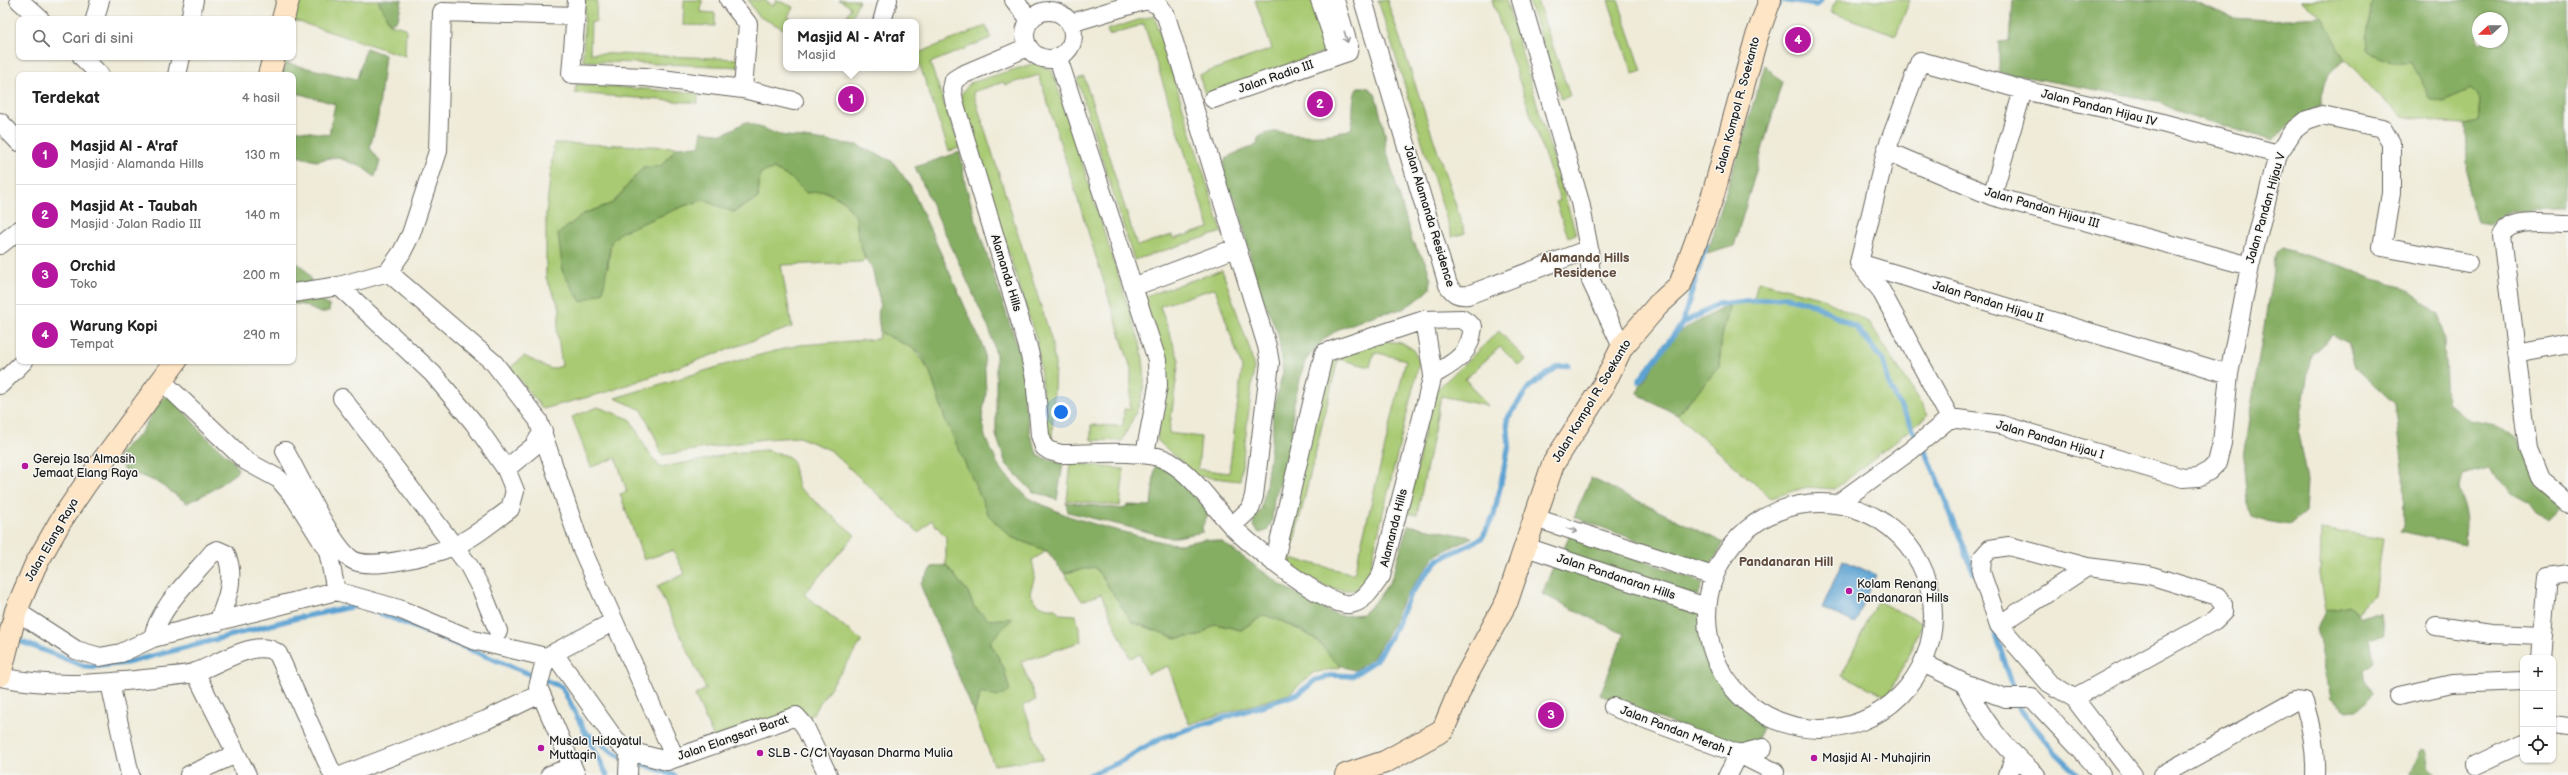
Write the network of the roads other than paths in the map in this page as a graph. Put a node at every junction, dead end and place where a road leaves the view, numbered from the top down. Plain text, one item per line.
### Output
1 (19, 0) edge
2 (100, 0) edge
3 (194, 0) edge
4 (288, 0) edge
5 (729, 0) edge
6 (888, 0) edge
7 (1014, 0) edge
8 (1320, 0) edge
9 (1335, 0) edge
10 (1363, 0) edge
11 (1521, 0) edge
12 (1770, 0) edge
13 (442, 6) edge
14 (576, 8) edge
15 (37, 16) edge
16 (96, 16) edge
17 (191, 16) edge
18 (284, 16) edge
19 (883, 19) edge
20 (1030, 20) junction
21 (1071, 23) junction
22 (1028, 47) junction
23 (1339, 56) junction
24 (1058, 58) junction
25 (86, 60) edge
26 (180, 60) edge
27 (273, 60) edge
28 (97, 72) edge
29 (178, 72) edge
30 (270, 72) edge
31 (743, 89) junction
32 (2022, 90) junction
33 (1212, 98) dead end
34 (794, 101) dead end
35 (0, 122) edge
36 (16, 139) edge
37 (1886, 150) junction
38 (2278, 154) junction
39 (1992, 196) junction
40 (2568, 223) edge
41 (16, 232) edge
42 (0, 245) edge
43 (1236, 248) junction
44 (1589, 249) junction
45 (1859, 263) junction
46 (2468, 263) dead end
47 (2250, 266) junction
48 (388, 272) junction
49 (339, 286) junction
50 (1133, 287) junction
51 (296, 293) edge
52 (1424, 320) junction
53 (2568, 343) edge
54 (1622, 347) junction
55 (2516, 354) junction
56 (21, 364) edge
57 (174, 364) edge
58 (2229, 374) junction
59 (1433, 375) junction
60 (161, 380) junction
61 (0, 385) edge
62 (342, 398) dead end
63 (1950, 418) junction
64 (543, 431) junction
65 (285, 451) dead end
66 (1145, 454) junction
67 (506, 468) junction
68 (2183, 478) joint
69 (1840, 502) junction
70 (2568, 502) edge
71 (1535, 518) junction
72 (1232, 526) junction
73 (455, 546) junction
74 (1526, 547) junction
75 (1274, 563) junction
76 (2087, 567) junction
77 (2568, 574) edge
78 (1713, 576) junction
79 (336, 592) junction
80 (1706, 607) junction
81 (14, 619) junction
82 (218, 622) junction
83 (612, 622) junction
84 (1999, 625) junction
85 (2436, 626) dead end
86 (498, 632) dead end
87 (2543, 636) junction
88 (153, 638) junction
89 (2541, 655) edge
90 (547, 659) junction
91 (1925, 664) junction
92 (1, 670) edge
93 (195, 672) junction
94 (2520, 681) edge
95 (110, 683) junction
96 (1964, 683) junction
97 (539, 691) junction
98 (2398, 696) dead end
99 (2074, 698) junction
100 (1613, 707) dead end
101 (1772, 720) junction
102 (2556, 725) edge
103 (2568, 727) edge
104 (2520, 744) edge
105 (1763, 748) junction
106 (236, 754) junction
107 (1739, 754) junction
108 (2014, 756) junction
109 (675, 758) junction
110 (629, 763) edge
111 (2476, 765) dead end
112 (574, 771) edge
113 (1774, 774) edge
114 (130, 775) edge
115 (190, 775) edge
116 (246, 775) edge
117 (334, 775) edge
118 (343, 775) edge
119 (550, 775) edge
120 (828, 775) edge
121 (1346, 775) edge
122 (1728, 775) edge
123 (2008, 775) edge
124 (2036, 775) edge
125 (2101, 775) edge
126 (2133, 775) edge
127 (2162, 775) edge
128 (2315, 775) edge

1 - 15 street
2 - 16 street
3 - 17 street
4 - 18 main road
5 - 31 street
6 - 19 street
7 - 20 street
8 - 23 street
9 -> 23 street
10 - 44 street, Jalan Alamanda Residence
11 - 44 street
12 - 54 main road, Jalan Kompol R. Soekanto
13 - 14 street
13 - 48 street
14 - 31 street
20 - 21 street
20 - 22 street
21 - 24 street
21 - 43 street
22 - 24 street
22 - 66 street, Alamanda Hills
23 - 33 street, Jalan Radio III
24 - 50 street
25 - 28 street
26 - 29 street
27 - 30 main road
31 - 34 street
32 - 37 street, Jalan Pandan Hijau IV
32 - 38 street, Jalan Pandan Hijau IV
32 - 39 street
35 - 36 street
37 - 39 street, Jalan Pandan Hijau III
37 - 45 street
38 - 46 street, Jalan Pandan Hijau V
38 - 47 street, Jalan Pandan Hijau V
39 - 47 street, Jalan Pandan Hijau III
40 - 55 street
41 - 42 street
43 - 50 street
43 - 72 street
44 - 54 street
45 - 58 street, Jalan Pandan Hijau II
45 - 63 street
47 - 58 street, Jalan Pandan Hijau V
48 - 49 street
48 - 64 street
49 - 51 street
49 - 67 street
50 - 66 street
52 - 59 street, Alamanda Hills
52 - 59 street
52 - 75 street
53 - 55 street
54 - 71 main road, Jalan Kompol R. Soekanto
55 - 70 street
56 - 61 street
57 - 60 main road, Jalan Elang Raya
58 - 68 street, Jalan Pandan Hijau V
59 - 75 street, Alamanda Hills
60 - 79 street
60 - 81 main road, Jalan Elang Raya
62 - 73 street
63 - 68 street, Jalan Pandan Hijau I
63 - 69 street
64 - 67 street
64 - 83 street
65 - 73 street
66 - 72 street, Alamanda Hills
67 - 73 street
69 - 78 street
69 - 91 street
71 - 74 main road, Jalan Kompol R. Soekanto
71 -> 78 street
72 - 75 street, Alamanda Hills
73 - 86 street
74 - 80 street, Jalan Pandanaran Hills
74 - 121 main road, Jalan Kompol R. Soekanto
76 - 84 street
76 - 84 street
76 - 99 street
77 - 87 street
78 - 80 street
79 - 82 street
79 - 90 street
80 - 101 street
81 - 88 street
81 - 92 main road, Jalan Elang Raya
82 - 88 street
82 - 88 street
83 - 90 street
83 - 109 street
84 - 99 street
85 - 87 street
87 - 89 street
90 - 97 street
90 - 110 street
91 - 96 street
91 - 101 street
92 - 95 street
93 - 95 street
93 - 106 street
93 - 117 street
94 - 98 street
95 - 114 street
96 - 108 street
96 - 125 street
97 - 112 street
97 - 118 street
99 - 126 street
100 - 107 street, Jalan Pandan Merah I
101 - 105 street
102 - 103 street
104 - 111 street
105 - 107 street
105 - 113 street
106 - 115 street
106 - 116 street
107 - 113 street, Jalan Pandan Merah I
107 - 122 street
108 - 123 street
108 - 124 street
109 - 110 street, Jalan Elangsari Barat
109 - 120 street, Jalan Elangsari Barat
112 - 119 street
127 - 128 street

